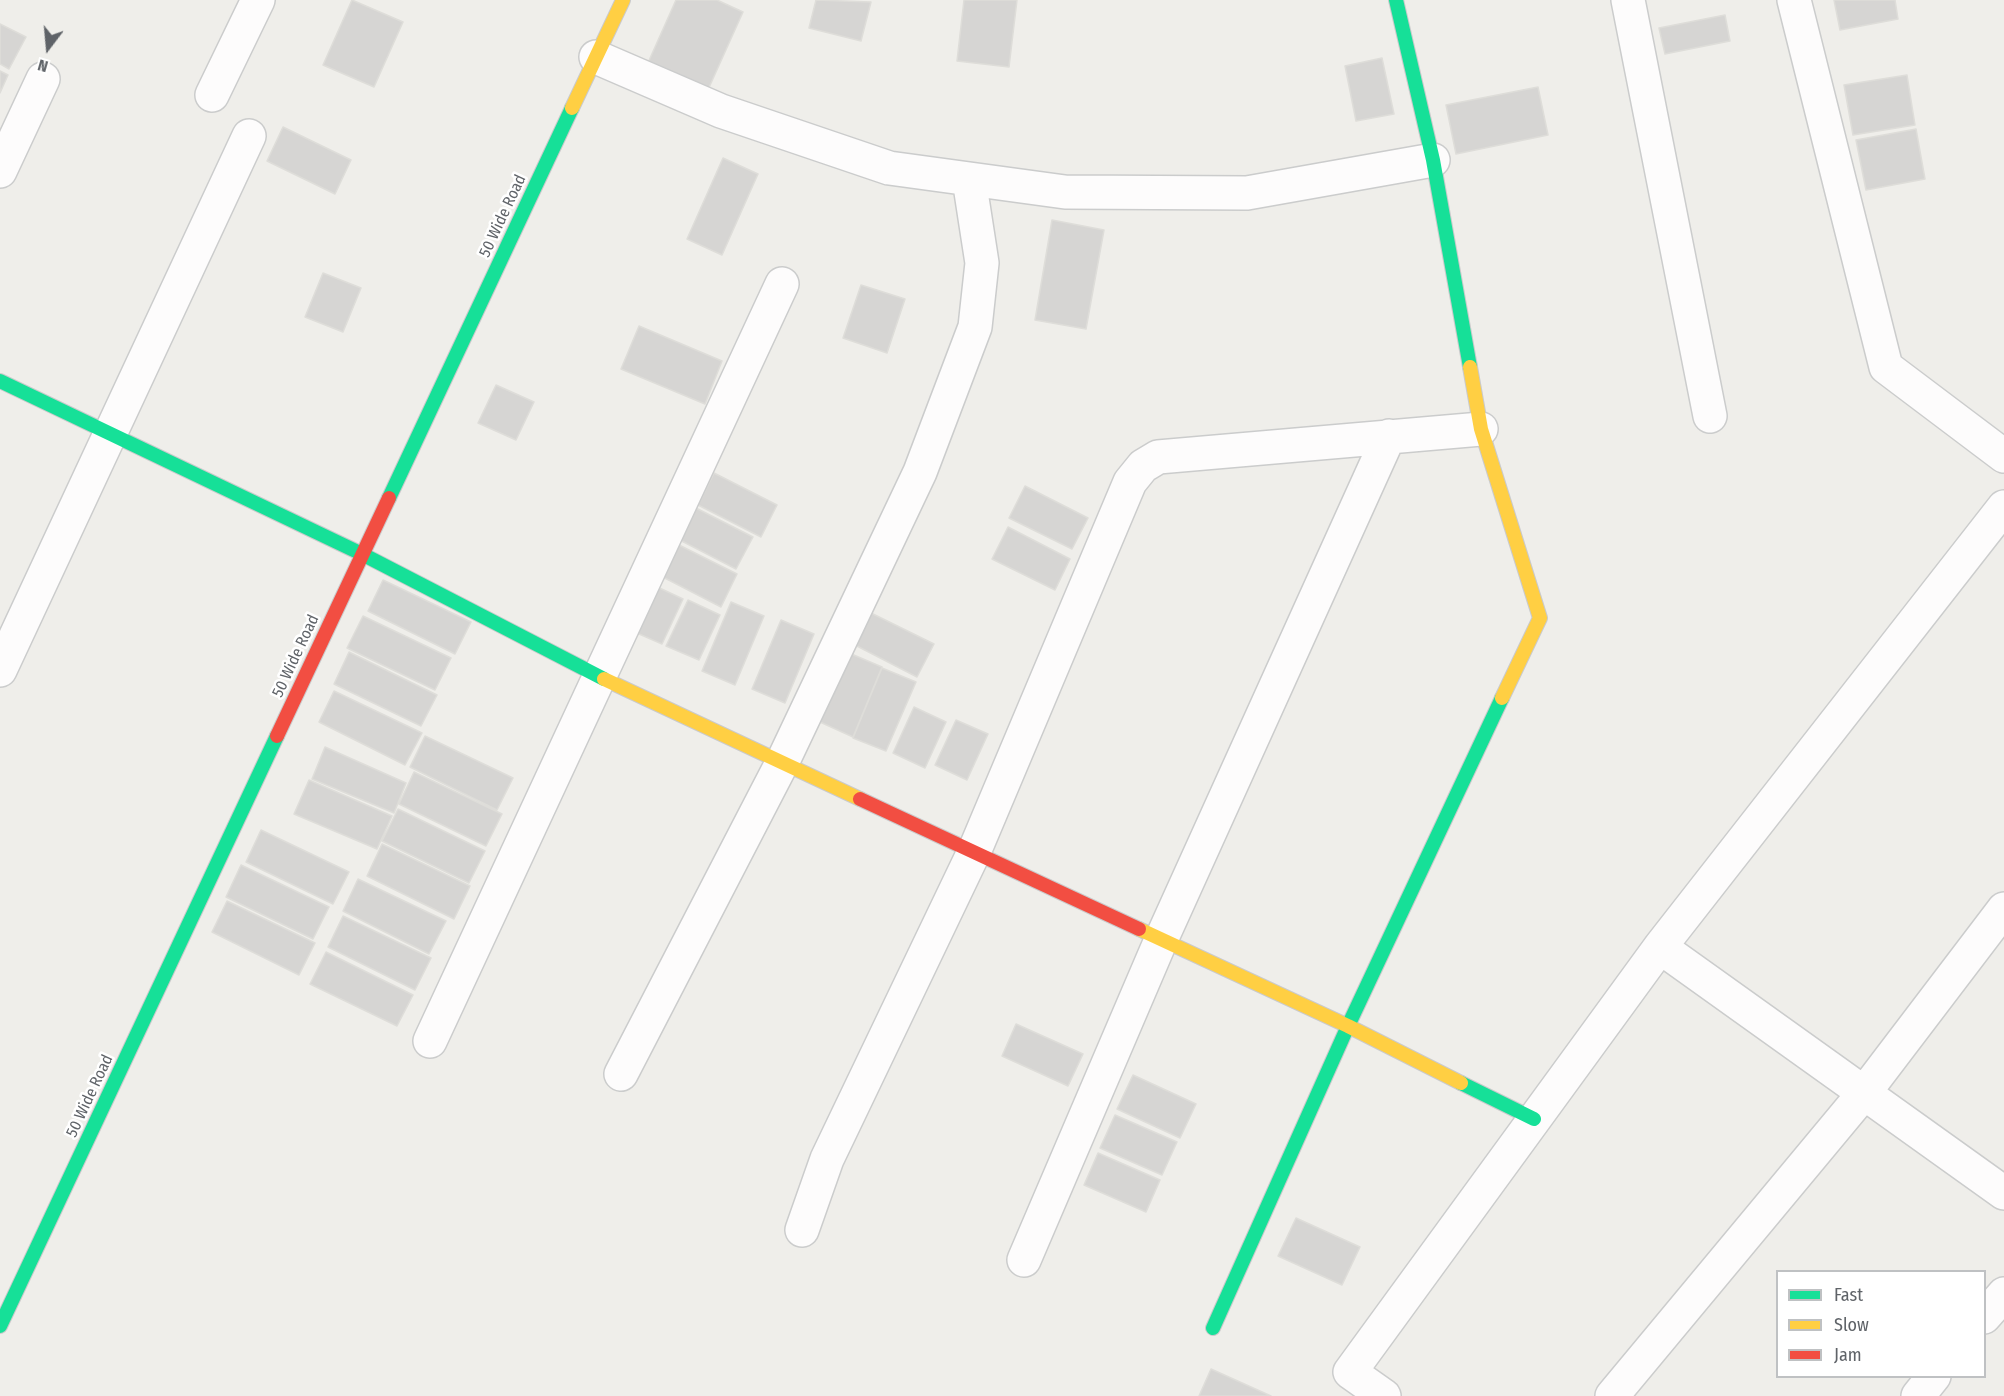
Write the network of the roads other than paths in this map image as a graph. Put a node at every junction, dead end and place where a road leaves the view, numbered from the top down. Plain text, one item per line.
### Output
1 (258, 0) edge
2 (623, 0) edge
3 (1396, 0) edge
4 (1628, 0) edge
5 (1794, 0) edge
6 (596, 57) junction
7 (44, 79) dead end
8 (212, 94) dead end
9 (249, 136) dead end
10 (1433, 160) junction
11 (0, 171) edge
12 (969, 179) junction
13 (782, 284) dead end
14 (0, 381) edge
15 (1710, 416) dead end
16 (1481, 429) junction
17 (110, 434) junction
18 (1389, 436) junction
19 (2004, 456) edge
20 (1998, 526) edge
21 (362, 554) junction
22 (0, 670) edge
23 (599, 677) junction
24 (782, 763) junction
25 (974, 852) junction
26 (2004, 909) edge
27 (1161, 940) junction
28 (1660, 947) junction
29 (1348, 1026) junction
30 (430, 1041) dead end
31 (621, 1074) dead end
32 (1864, 1093) junction
33 (1534, 1119) junction
34 (2004, 1194) edge
35 (802, 1230) dead end
36 (1024, 1260) dead end
37 (2004, 1294) edge
38 (1986, 1315) edge
39 (0, 1326) edge
40 (1213, 1328) dead end
41 (1933, 1378) edge
42 (1384, 1396) edge
43 (1612, 1396) edge
44 (1918, 1396) edge

1 - 8 street
2 - 6 street, 50 Wide Road
3 - 10 street
4 - 15 street
5 - 19 street
6 - 12 street
6 - 21 street, 50 Wide Road
7 - 11 street
9 - 17 street
10 - 12 street
10 - 16 street
12 - 24 street
13 - 23 street
14 - 17 street
16 - 18 street
16 - 29 street
17 - 21 street
17 - 22 street
18 - 25 street
18 - 27 street
20 - 28 street
21 - 23 street
21 - 39 street, 50 Wide Road
23 - 24 street
23 - 30 street
24 - 25 street
24 - 31 street
25 - 27 street
25 - 35 street
26 - 32 street
27 - 29 street
27 - 36 street
28 - 32 street
28 - 33 street
29 - 33 street
29 - 40 street
32 - 34 street
32 - 43 street
33 - 42 street
37 - 38 street
41 - 44 street

